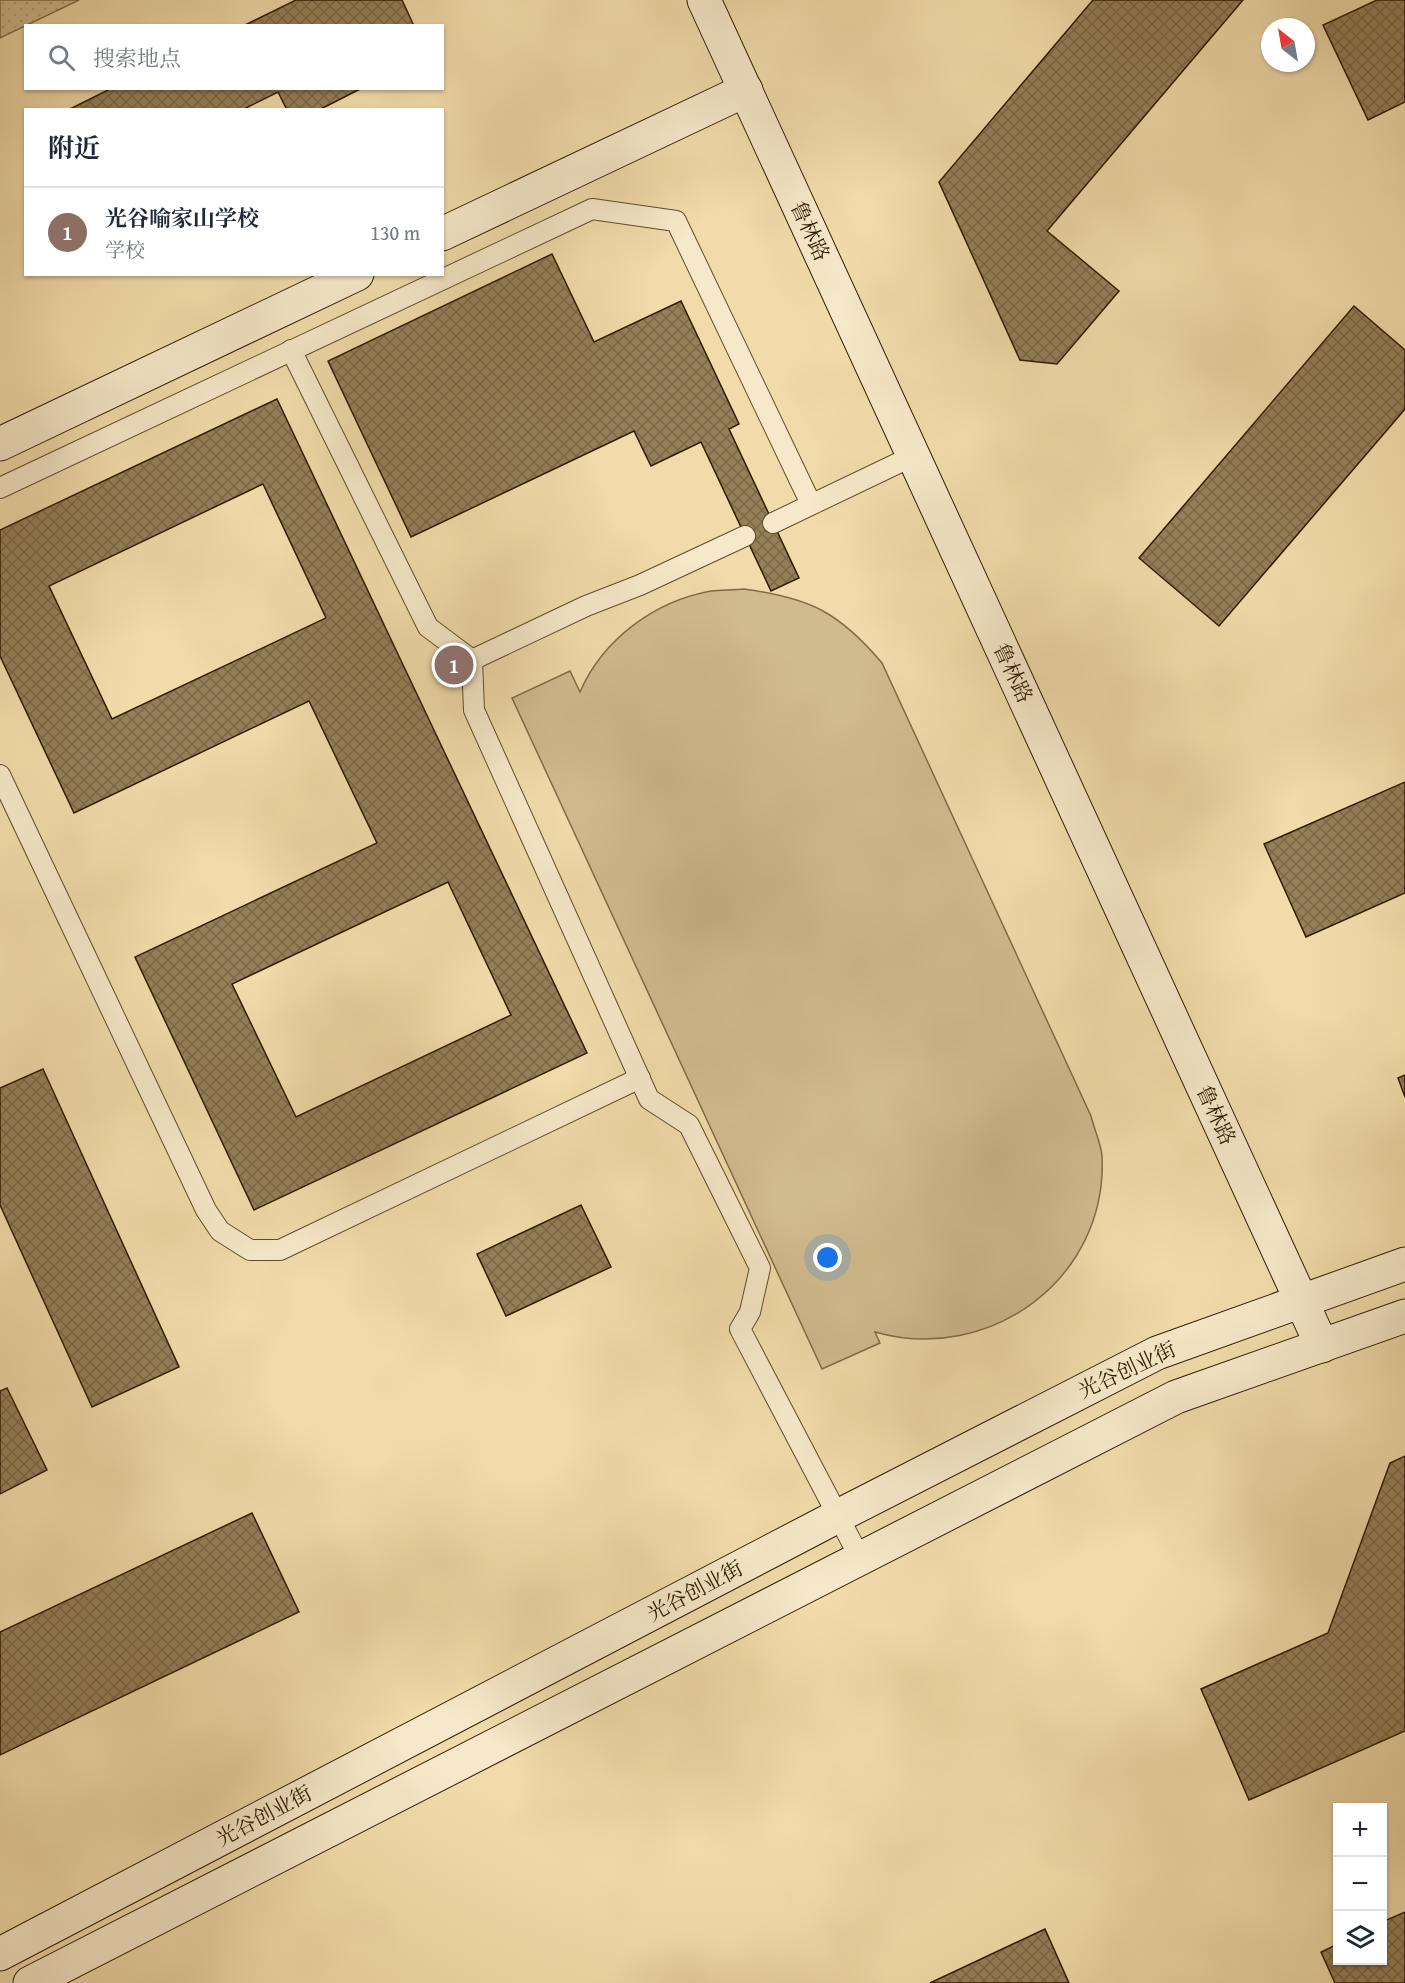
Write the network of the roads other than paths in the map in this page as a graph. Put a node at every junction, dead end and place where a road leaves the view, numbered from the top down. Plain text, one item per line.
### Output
1 (704, 0) edge
2 (746, 90) junction
3 (444, 233) edge
4 (353, 276) edge
5 (291, 350) junction
6 (0, 444) edge
7 (914, 456) junction
8 (0, 488) edge
9 (811, 504) junction
10 (772, 523) dead end
11 (745, 536) dead end
12 (472, 660) junction
13 (0, 776) edge
14 (640, 1078) junction
15 (1405, 1264) edge
16 (1301, 1301) junction
17 (1405, 1316) edge
18 (1322, 1346) junction
19 (838, 1516) junction
20 (860, 1558) junction
21 (0, 1954) edge
22 (30, 1983) edge

1 - 2 main road, 鲁林路
2 - 3 main road
2 - 7 main road, 鲁林路
4 - 6 main road
5 - 8 lane
5 - 9 lane
5 - 12 lane
7 - 9 lane
7 - 16 main road, 鲁林路
9 - 10 lane
11 - 12 lane
12 - 14 lane
13 - 14 lane
14 - 19 lane
15 - 16 main road, 光谷创业街
16 - 18 main road, 鲁林路
16 - 19 main road, 光谷创业街
17 - 18 main road, 光谷创业街
18 - 20 main road, 光谷创业街
19 - 20 lane
19 - 21 main road, 光谷创业街
20 - 22 main road, 光谷创业街

